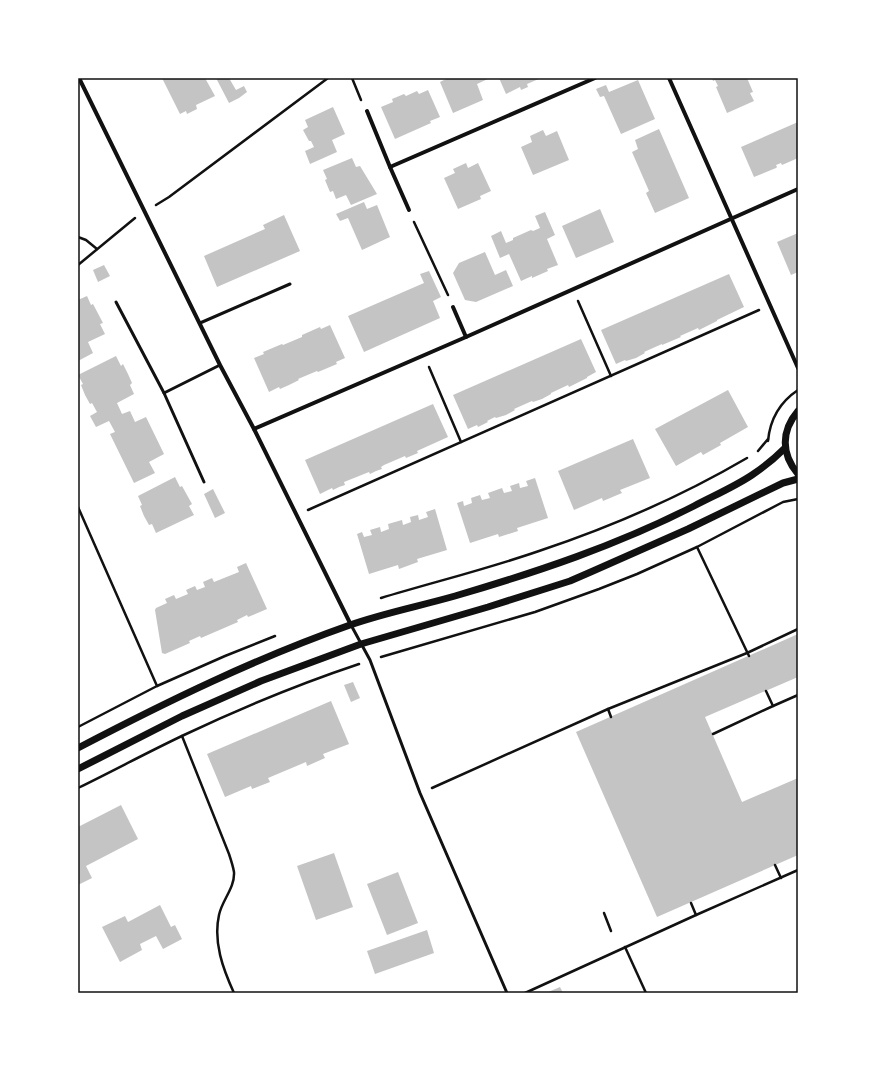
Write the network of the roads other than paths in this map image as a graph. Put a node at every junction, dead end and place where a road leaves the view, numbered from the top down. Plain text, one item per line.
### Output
1 (79, 78) edge
2 (595, 78) edge
3 (669, 78) edge
4 (367, 112) road end
5 (390, 167) junction
6 (798, 189) edge
7 (408, 210) road end
8 (732, 218) junction
9 (290, 284) dead end
10 (116, 302) dead end
11 (453, 307) road end
12 (200, 323) junction
13 (466, 338) junction
14 (220, 365) junction
15 (798, 368) edge
16 (164, 393) junction
17 (798, 411) edge
18 (254, 429) junction
19 (785, 448) junction
20 (798, 474) edge
21 (798, 479) edge
22 (204, 482) dead end
23 (352, 624) junction
24 (361, 644) junction
25 (78, 748) edge
26 (78, 769) edge
27 (507, 993) edge

1 - 12 street
2 - 5 street
3 - 8 street
4 - 5 street
5 - 7 street
6 - 8 street
8 - 13 street
8 - 15 street
9 - 12 lane
10 - 16 lane
11 - 13 street
12 - 14 street
13 - 18 street
14 - 16 lane
14 - 18 street
16 - 22 lane
17 - 19 street
18 - 23 street
19 - 20 street
19 - 23 street
21 - 24 street
23 - 24 lane
23 - 25 street
24 - 26 street
24 - 27 lane

